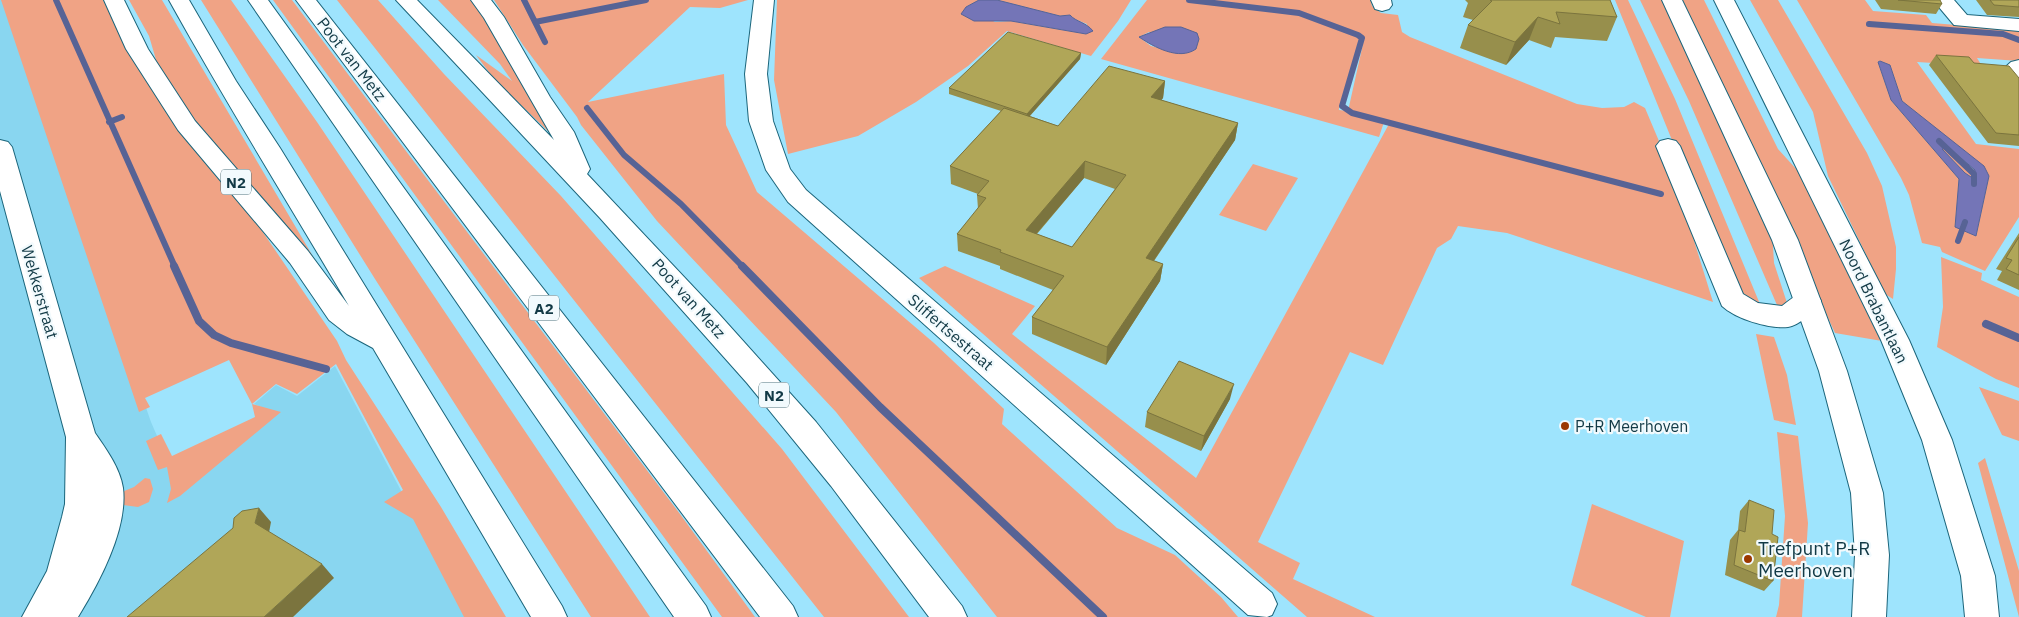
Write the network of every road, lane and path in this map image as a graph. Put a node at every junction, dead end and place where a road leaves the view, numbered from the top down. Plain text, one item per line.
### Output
1 (114, 0) edge
2 (179, 0) edge
3 (258, 0) edge
4 (306, 0) edge
5 (406, 0) edge
6 (481, 0) edge
7 (764, 0) edge
8 (1672, 0) edge
9 (1724, 0) edge
10 (1943, 0) edge
11 (2019, 25) edge
12 (2019, 66) edge
13 (2019, 81) edge
14 (1668, 146) dead end
15 (0, 147) edge
16 (584, 184) junction
17 (1807, 301) junction
18 (384, 341) junction
19 (81, 437) junction
20 (1260, 604) dead end
21 (39, 617) edge
22 (58, 617) edge
23 (550, 617) edge
24 (694, 617) edge
25 (782, 617) edge
26 (950, 617) edge
27 (1868, 617) edge
28 (1982, 617) edge

1 - 18 main road, N2
2 - 18 main road
3 - 24 main road
4 - 25 main road, Poot van Metz / A2
5 - 16 main road, Poot van Metz / N2
6 - 16 main road, N2
7 - 20 main road, Sliffertsestraat
8 - 17 main road
9 - 28 main road, Noord Brabantlaan
10 - 11 main road
12 - 13 main road
14 - 17 main road
15 - 19 main road, Wekkerstraat
16 - 26 main road, Poot van Metz / N2
17 - 27 main road
18 - 23 main road
19 - 21 main road, Wekkerstraat
19 - 22 main road, Wekkerstraat

